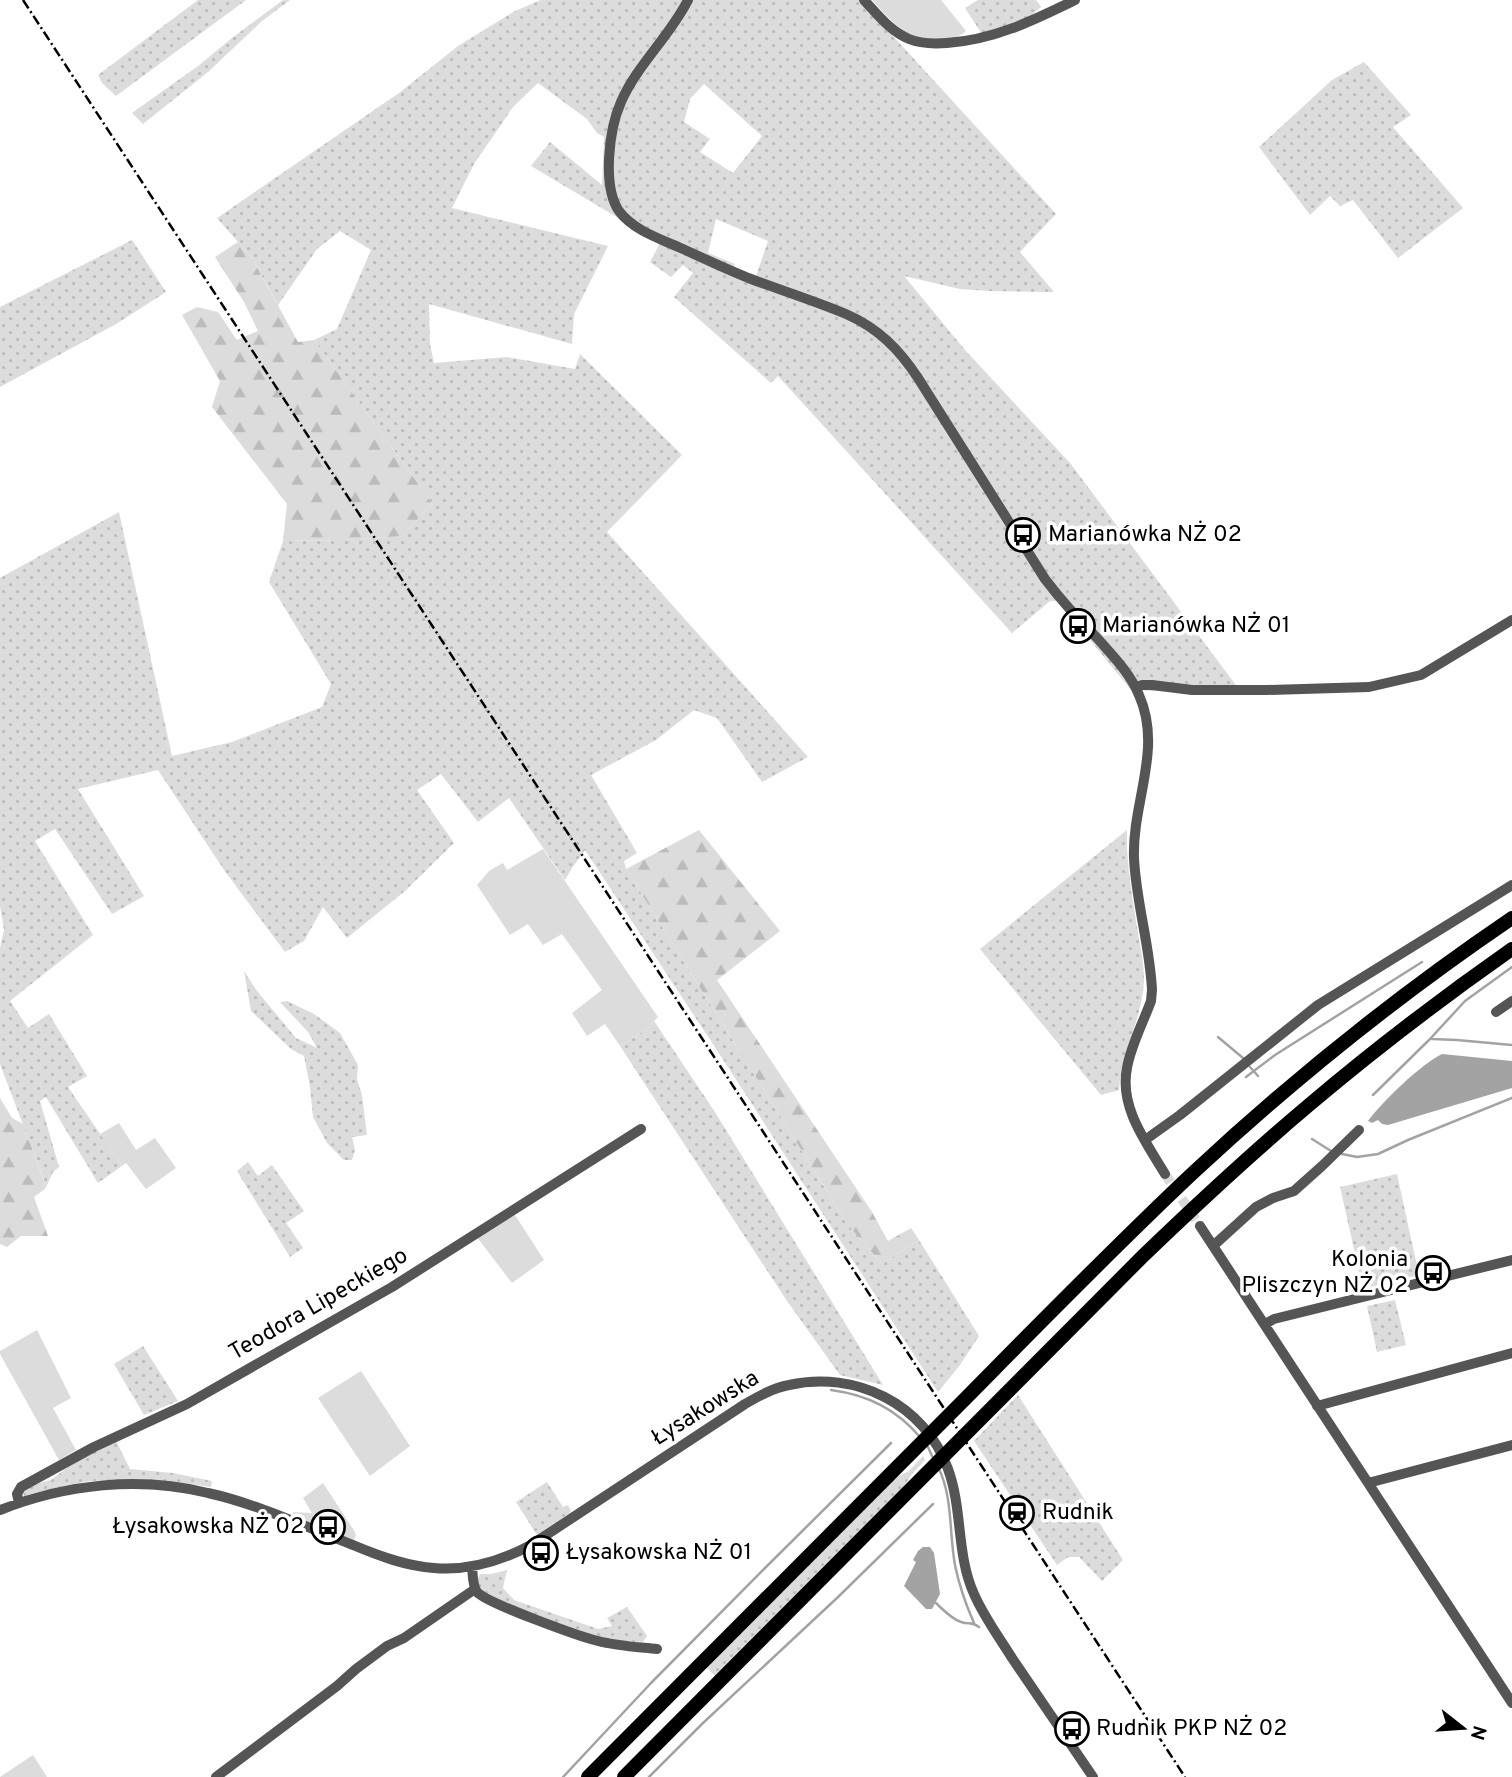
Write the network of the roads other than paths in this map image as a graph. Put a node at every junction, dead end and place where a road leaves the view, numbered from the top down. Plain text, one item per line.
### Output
1 (688, 0) edge
2 (864, 0) edge
3 (1075, 0) edge
4 (1512, 620) edge
5 (1136, 688) junction
6 (1512, 885) edge
7 (1512, 918) edge
8 (1512, 949) edge
9 (1512, 1001) edge
10 (1496, 1012) dead end
11 (641, 1129) dead end
12 (1359, 1130) dead end
13 (1145, 1140) junction
14 (1165, 1174) tunnel mouth
15 (1199, 1226) tunnel mouth
16 (1213, 1246) junction
17 (1512, 1260) edge
18 (1265, 1324) junction
19 (1512, 1353) edge
20 (1317, 1406) junction
21 (1512, 1445) edge
22 (1368, 1483) junction
23 (19, 1503) junction
24 (0, 1510) edge
25 (472, 1566) junction
26 (475, 1589) junction
27 (657, 1649) dead end
28 (1512, 1703) edge
29 (216, 1777) edge
30 (588, 1777) edge
31 (624, 1777) edge
32 (1093, 1777) edge

1 - 5 street
2 - 3 street
4 - 5 street
5 - 13 street
6 - 13 street
7 - 30 highway
8 - 31 highway
9 - 10 street
11 - 23 street, Teodora Lipeckiego
12 - 16 street
13 - 14 street
15 - 16 street
16 - 18 street
17 - 18 street
18 - 20 street
19 - 20 street
20 - 22 street
21 - 22 street
22 - 28 street
23 - 24 street, Łysakowska
23 - 25 street, Łysakowska
25 - 26 street
25 - 32 street, Łysakowska
26 - 27 street
26 - 29 street

